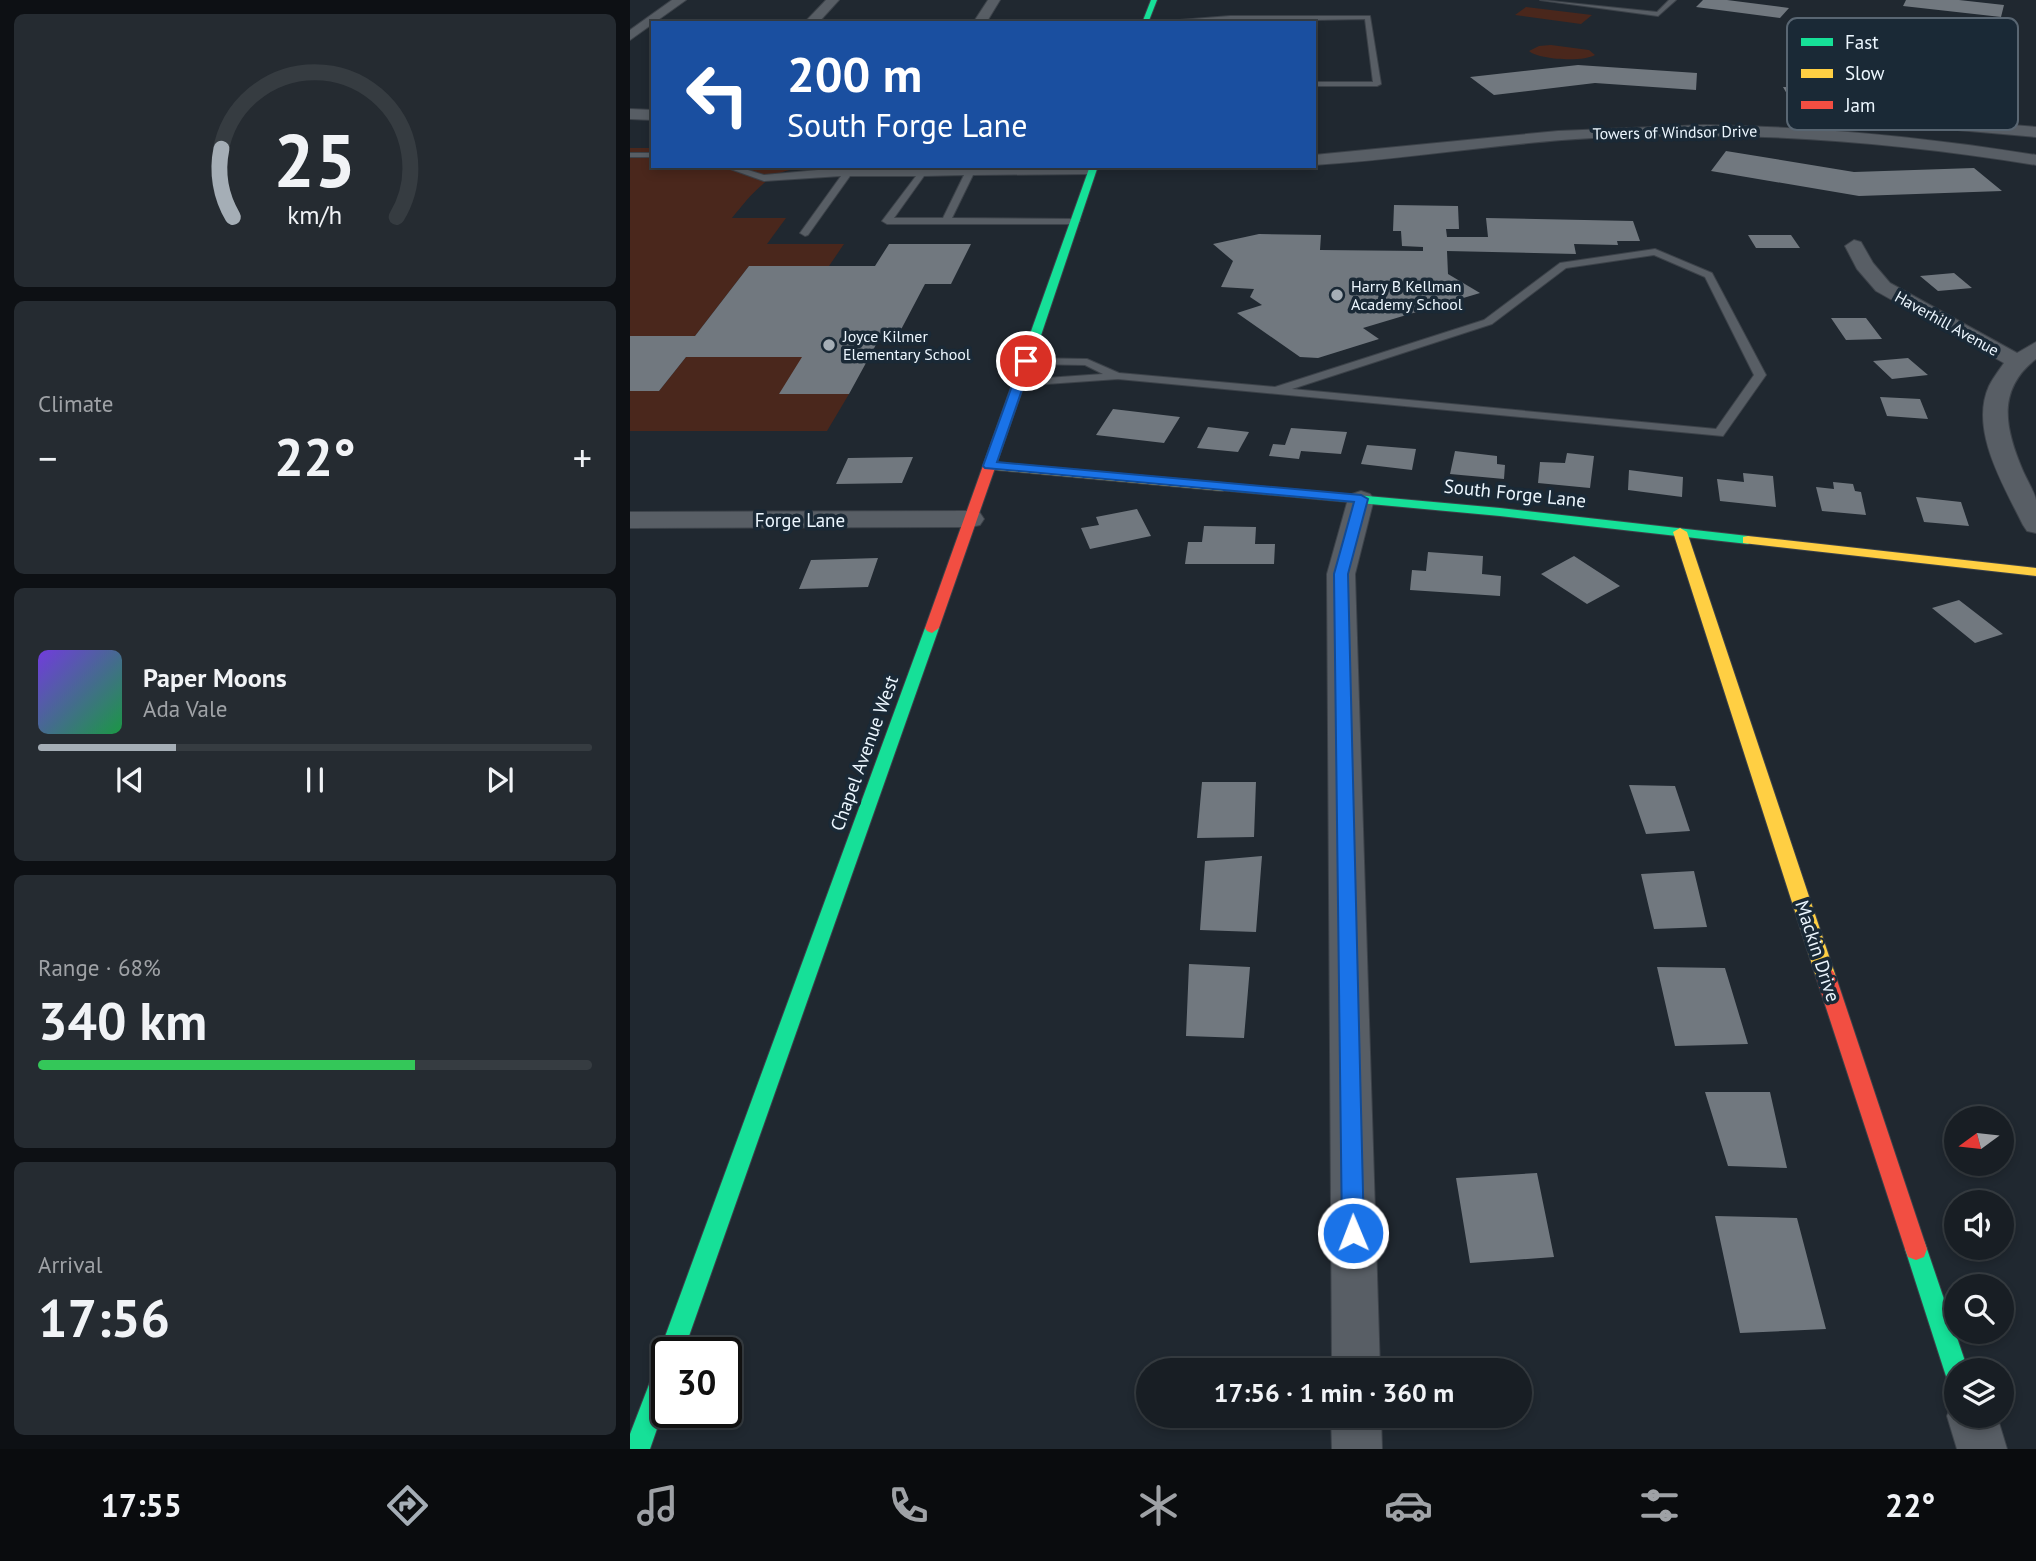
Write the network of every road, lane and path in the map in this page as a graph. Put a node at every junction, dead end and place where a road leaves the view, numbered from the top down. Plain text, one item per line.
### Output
1 (680, 0) edge
2 (833, 0) edge
3 (994, 0) edge
4 (1154, 0) edge
5 (1543, 0) edge
6 (1673, 0) edge
7 (812, 21) edge
8 (980, 21) edge
9 (1146, 21) edge
10 (1179, 21) edge
11 (630, 36) edge
12 (1316, 85) edge
13 (1712, 113) dead end
14 (630, 114) edge
15 (651, 115) edge
16 (1726, 130) junction
17 (1958, 130) edge
18 (2018, 130) edge
19 (2036, 132) edge
20 (1393, 137) dead end
21 (1316, 145) edge
22 (1964, 148) junction
23 (630, 155) edge
24 (651, 155) edge
25 (1316, 160) edge
26 (2036, 160) edge
27 (732, 168) edge
28 (1093, 169) edge
29 (970, 172) junction
30 (847, 173) junction
31 (922, 173) junction
32 (947, 220) junction
33 (1075, 221) junction
34 (805, 233) dead end
35 (1854, 246) dead end
36 (2027, 355) edge
37 (1026, 361) junction
38 (1118, 376) junction
39 (1018, 383) junction
40 (1275, 391) junction
41 (990, 466) junction
42 (1361, 499) junction
43 (971, 519) junction
44 (2036, 525) edge
45 (634, 527) edge
46 (1680, 532) junction
47 (2036, 572) edge
48 (677, 1337) edge
49 (1356, 1358) edge
50 (1952, 1358) edge
51 (651, 1410) edge
52 (1356, 1428) edge
53 (1976, 1428) edge
54 (637, 1449) edge
55 (1357, 1449) edge
56 (1982, 1449) edge

1 - 11 street
2 - 7 street
3 - 8 street
4 - 9 main road
5 - 6 lane
10 - 12 lane
13 - 16 street
14 - 15 street
16 - 22 street, Towers of Windsor Drive
16 - 25 street, Towers of Windsor Drive
17 - 22 street
18 - 19 street
20 - 21 street
22 - 26 street, Towers of Windsor Drive
23 - 24 lane
27 - 30 lane
28 - 29 lane
28 - 33 main road, Chapel Avenue West
29 - 31 lane
29 - 32 lane
30 - 31 lane
30 - 34 lane
31 - 32 lane
32 - 33 lane
33 - 37 main road, Chapel Avenue West
35 - 36 street, Haverhill Avenue
36 - 44 street
37 - 38 lane
37 - 39 main road, Chapel Avenue West
38 - 39 lane
38 - 40 lane
39 - 41 main road, Chapel Avenue West
40 - 40 lane
41 - 42 main road, South Forge Lane
41 - 43 main road, Chapel Avenue West
42 - 46 main road, South Forge Lane
42 - 49 street
43 - 45 street, Forge Lane
43 - 48 main road, Chapel Avenue West
46 - 47 main road, South Forge Lane
46 - 50 main road, Mackin Drive
51 - 54 main road
52 - 55 street
53 - 56 street

